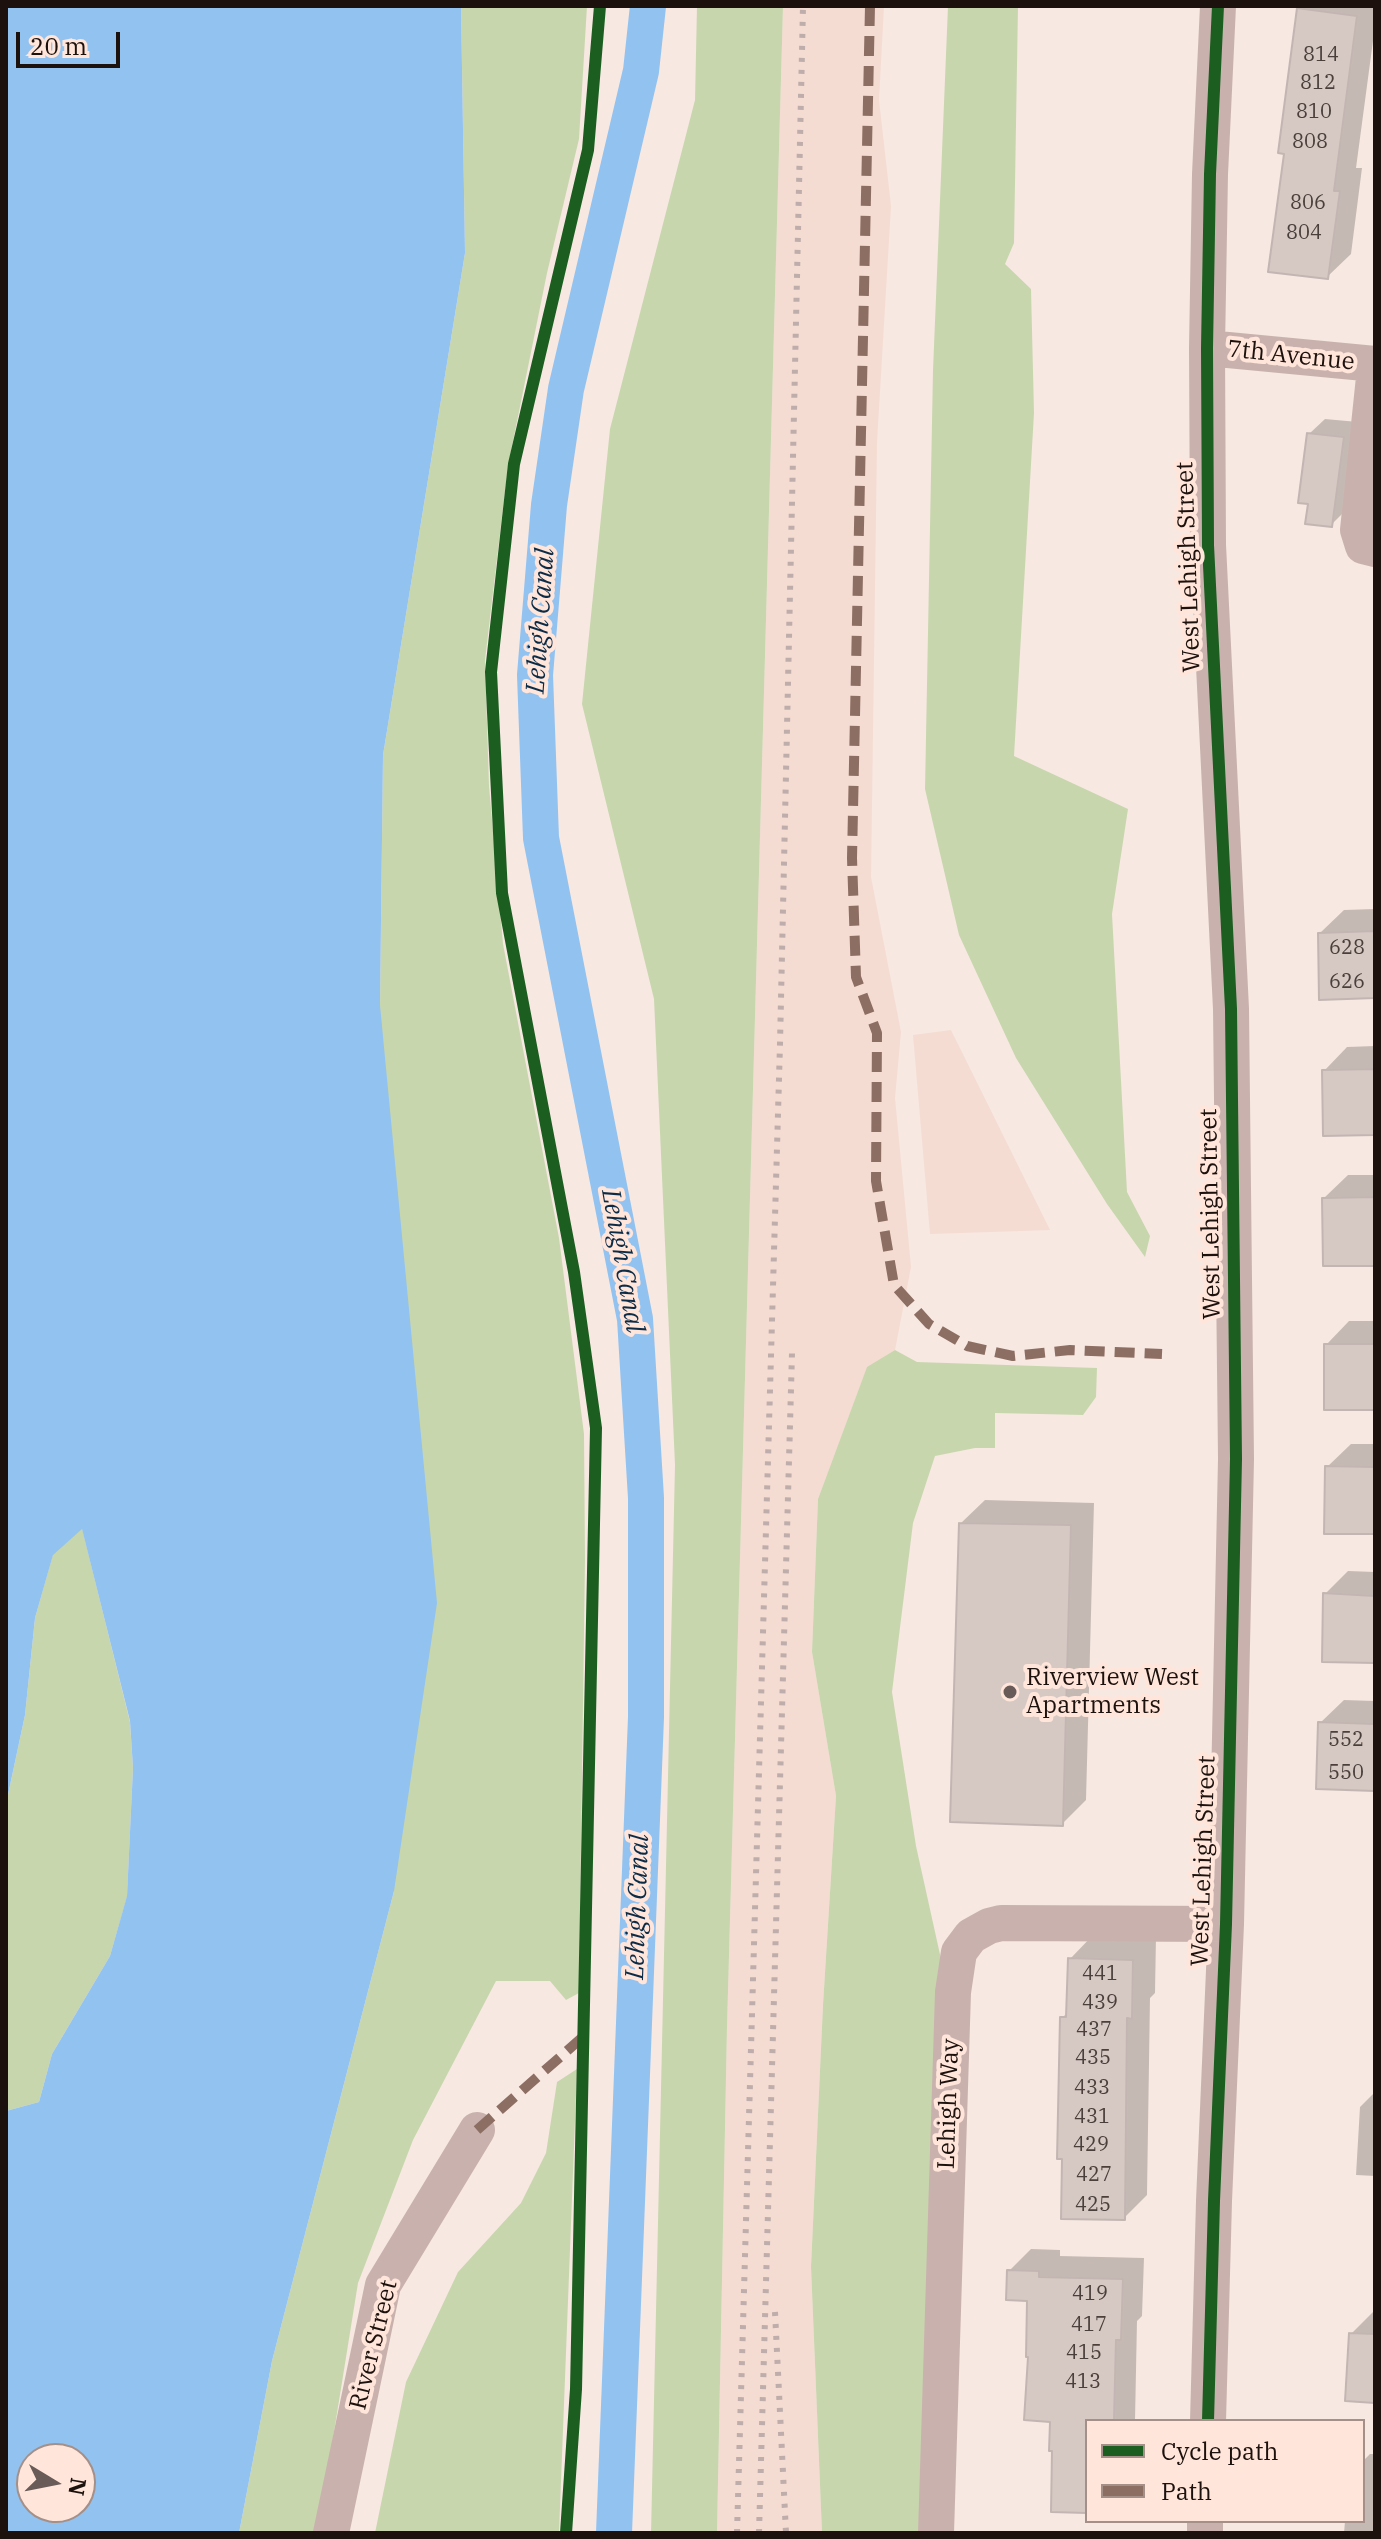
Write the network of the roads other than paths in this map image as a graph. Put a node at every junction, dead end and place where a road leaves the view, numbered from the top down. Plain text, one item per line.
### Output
1 (1218, 6) edge
2 (1207, 348) junction
3 (1375, 366) edge
4 (1366, 540) edge
5 (1226, 1924) junction
6 (477, 2130) dead end
7 (1208, 2419) edge
8 (331, 2533) edge
9 (936, 2533) edge

1 - 2 street, West Lehigh Street
2 - 3 street, 7th Avenue
2 - 5 street, West Lehigh Street
3 - 4 street
5 - 7 street, West Lehigh Street
5 - 9 street, Lehigh Way
6 - 8 street, River Street

